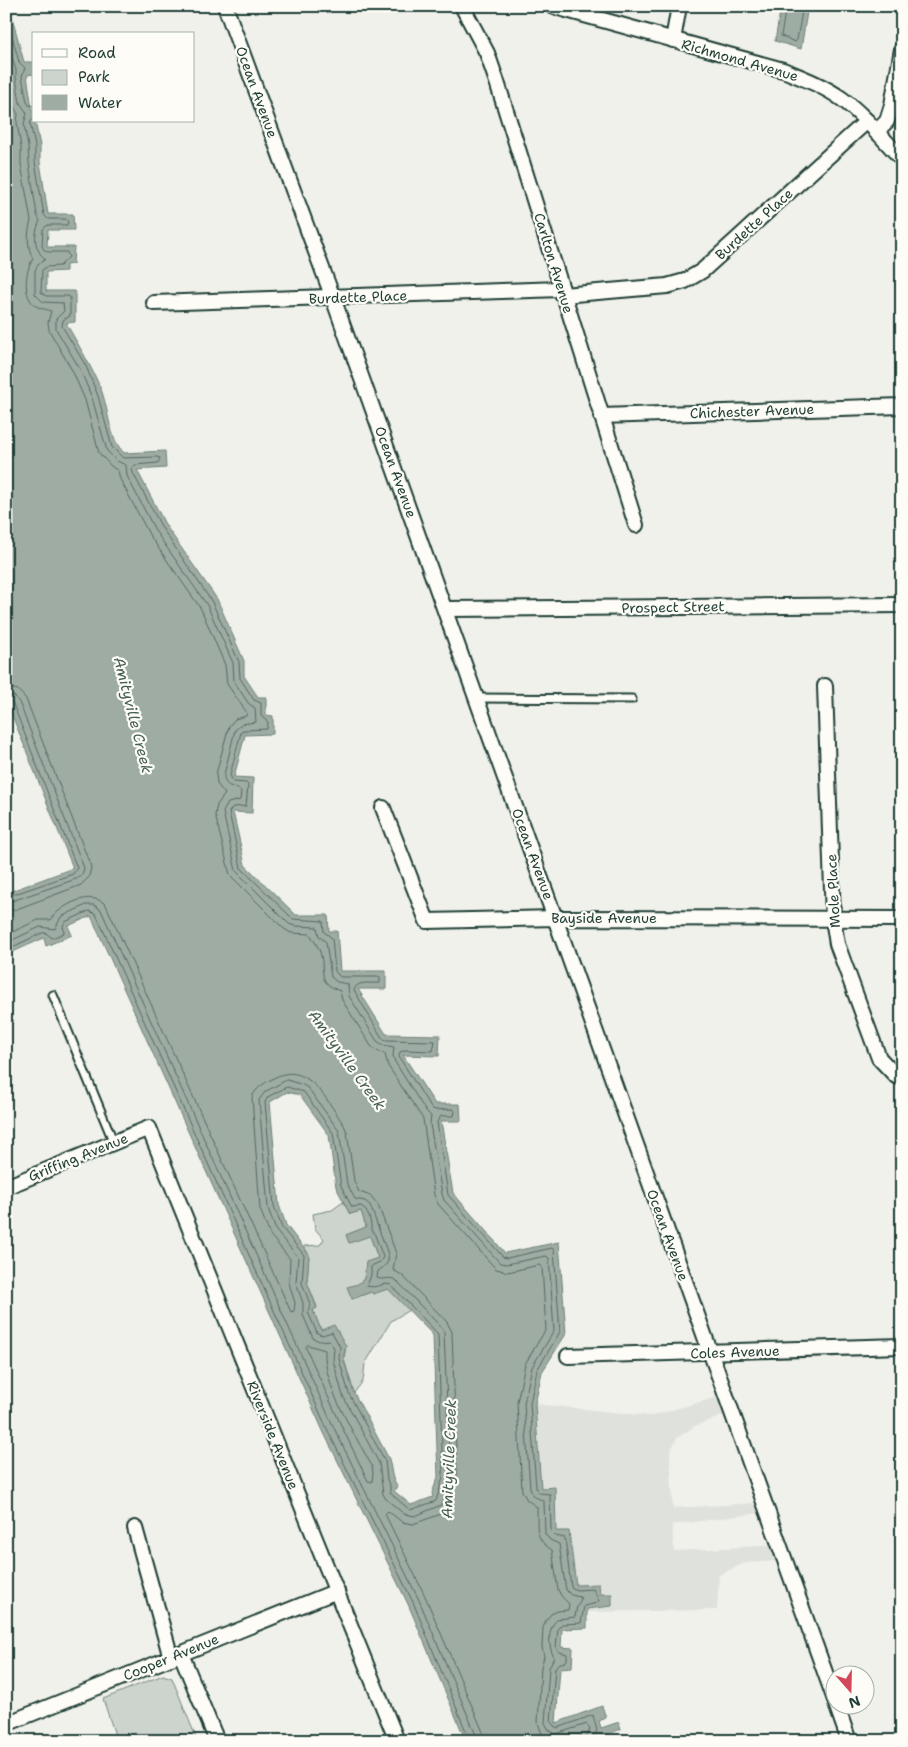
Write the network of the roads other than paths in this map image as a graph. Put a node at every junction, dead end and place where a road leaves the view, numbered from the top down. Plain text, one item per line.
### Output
1 (225, 6) edge
2 (462, 6) edge
3 (552, 6) edge
4 (679, 6) edge
5 (673, 40) junction
6 (902, 49) edge
7 (872, 127) junction
8 (902, 159) edge
9 (562, 292) junction
10 (333, 298) junction
11 (154, 303) dead end
12 (902, 406) edge
13 (601, 416) junction
14 (636, 524) dead end
15 (902, 605) edge
16 (445, 609) junction
17 (825, 686) dead end
18 (477, 698) junction
19 (632, 699) dead end
20 (383, 808) dead end
21 (556, 918) junction
22 (833, 919) junction
23 (902, 919) edge
24 (53, 995) dead end
25 (902, 1078) edge
26 (149, 1128) joint
27 (114, 1143) junction
28 (6, 1186) edge
29 (902, 1346) edge
30 (710, 1353) junction
31 (568, 1356) dead end
32 (135, 1528) dead end
33 (337, 1591) junction
34 (176, 1656) junction
35 (826, 1676) edge
36 (840, 1714) edge
37 (6, 1724) edge
38 (217, 1741) edge
39 (397, 1741) edge
40 (849, 1741) edge

1 - 10 street, Ocean Avenue
2 - 9 street, Carlton Avenue
3 - 5 street, Richmond Avenue
4 - 5 street
5 - 7 street, Richmond Avenue
6 - 7 street, Burdette Place
7 - 8 street, Richmond Avenue
7 - 9 street, Burdette Place
9 - 10 street, Burdette Place
9 - 13 street, Carlton Avenue
10 - 11 street, Burdette Place
10 - 16 street, Ocean Avenue
12 - 13 street, Chichester Avenue
13 - 14 street, Carlton Avenue
15 - 16 street, Prospect Street
16 - 18 street, Ocean Avenue
17 - 22 street, Mole Place
18 - 19 lane
18 - 21 street, Ocean Avenue
20 - 21 street, Bayside Avenue
21 - 22 street, Bayside Avenue
21 - 30 street, Ocean Avenue
22 - 23 street, Bayside Avenue
22 - 25 street, Mole Place
24 - 27 lane
26 - 27 street, Griffing Avenue
26 - 33 street, Riverside Avenue
27 - 28 street, Griffing Avenue
29 - 30 street, Coles Avenue
30 - 31 street, Coles Avenue
30 - 35 street, Ocean Avenue
32 - 34 street
33 - 34 street, Cooper Avenue
33 - 39 street, Riverside Avenue
34 - 37 street, Cooper Avenue
34 - 38 street
36 - 40 street, Ocean Avenue

